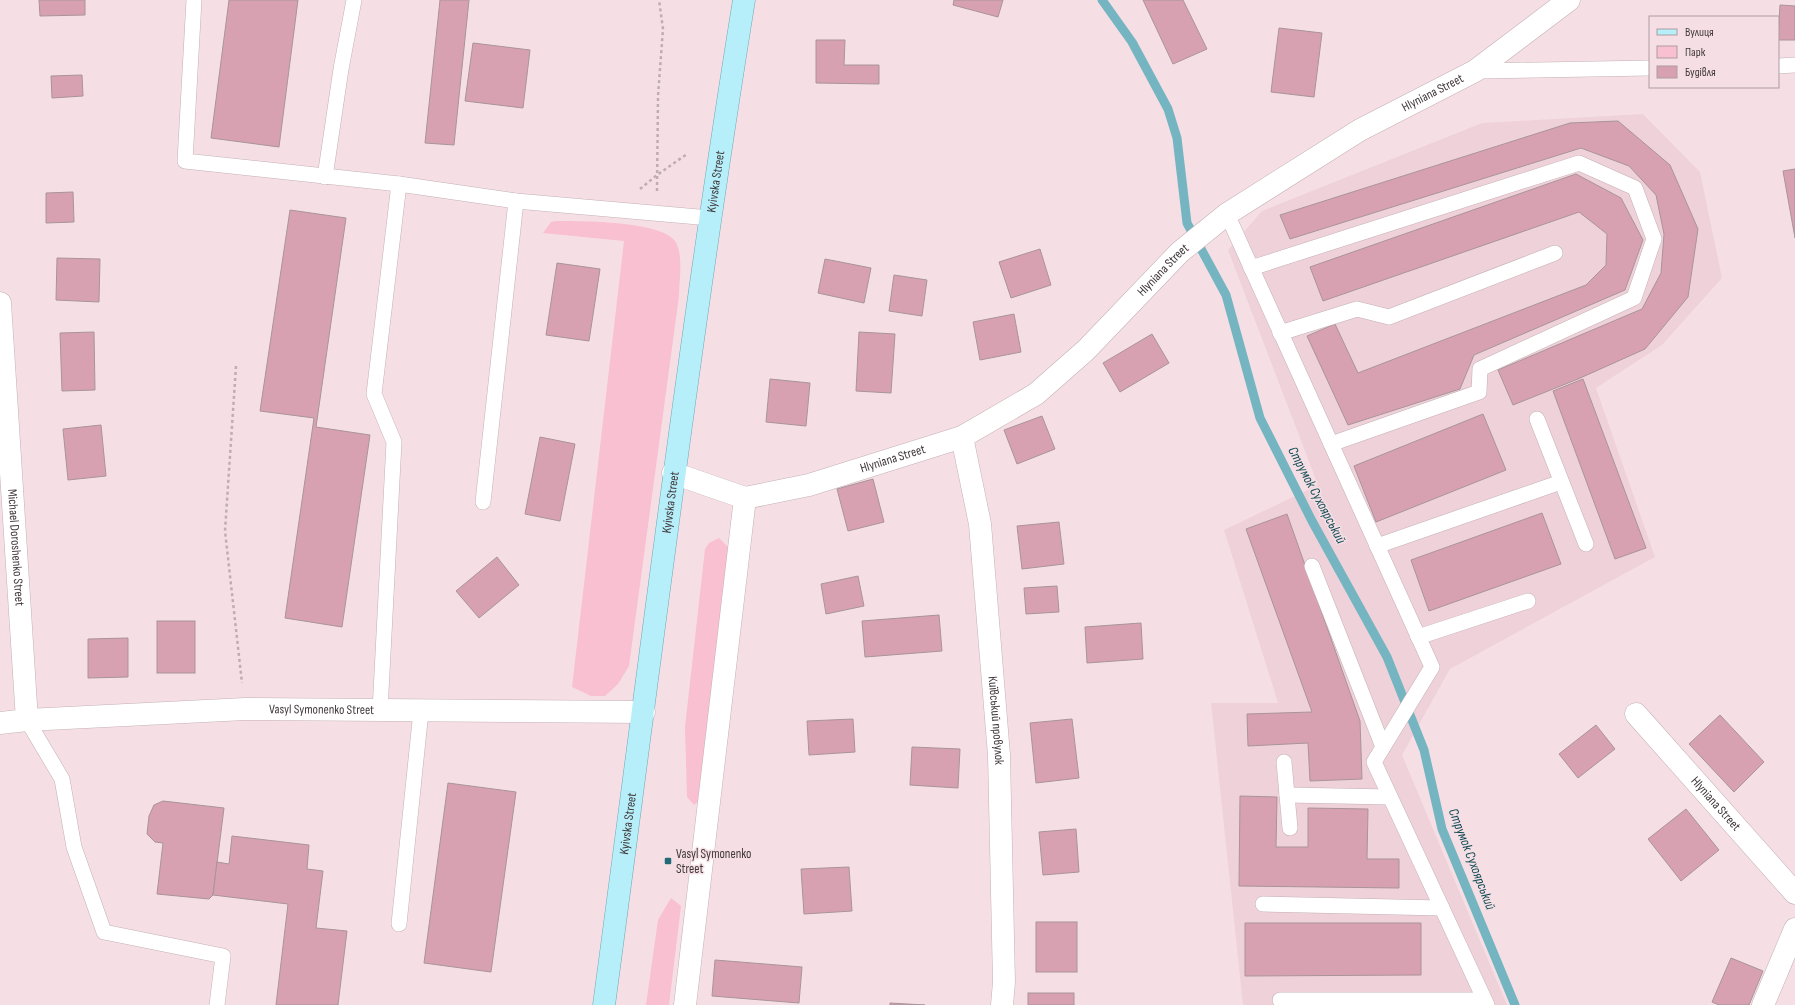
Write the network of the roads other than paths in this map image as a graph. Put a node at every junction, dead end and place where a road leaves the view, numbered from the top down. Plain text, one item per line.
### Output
1 (194, 0) edge
2 (354, 0) edge
3 (744, 0) edge
4 (1569, 0) edge
5 (1795, 65) edge
6 (1779, 66) edge
7 (1649, 68) edge
8 (1475, 71) junction
9 (325, 177) junction
10 (399, 184) junction
11 (516, 201) junction
12 (710, 218) junction
13 (1219, 221) junction
14 (1555, 253) dead end
15 (1251, 268) junction
16 (0, 303) edge
17 (1280, 333) junction
18 (1537, 419) dead end
19 (962, 438) junction
20 (1331, 444) junction
21 (673, 473) junction
22 (1561, 482) junction
23 (745, 498) junction
24 (483, 502) dead end
25 (1586, 544) dead end
26 (1377, 546) junction
27 (1312, 566) dead end
28 (1528, 601) dead end
29 (1418, 637) junction
30 (421, 710) junction
31 (380, 711) junction
32 (644, 712) junction
33 (1636, 714) dead end
34 (27, 720) junction
35 (0, 723) edge
36 (1383, 747) junction
37 (1284, 762) dead end
38 (1287, 795) junction
39 (1390, 797) junction
40 (1290, 828) dead end
41 (1795, 893) edge
42 (1263, 904) dead end
43 (1442, 908) junction
44 (399, 924) dead end
45 (1795, 929) edge
46 (1280, 1000) dead end
47 (1485, 1002) edge
48 (217, 1005) edge
49 (604, 1005) edge
50 (686, 1005) edge
51 (1002, 1005) edge
52 (1763, 1005) edge

1 - 9 lane
2 - 9 lane
3 - 12 main road, Kyivska Street
4 - 8 street, Hlyniana Street
5 - 6 lane
7 - 8 lane
8 - 13 street, Hlyniana Street
9 - 10 lane
10 - 11 lane
10 - 31 lane
11 - 12 lane
11 - 24 lane
12 - 21 main road, Kyivska Street
13 - 15 lane
13 - 19 street, Hlyniana Street
14 - 17 lane
15 - 17 lane
15 - 20 lane
16 - 34 street, Michael Doroshenko Street
17 - 20 lane
18 - 22 lane
19 - 23 street, Hlyniana Street
19 - 51 street, Київський провулок
20 - 26 lane
21 - 23 street
21 - 32 main road, Kyivska Street
22 - 25 lane
22 - 26 lane
23 - 50 street
26 - 29 lane
27 - 36 lane
28 - 29 lane
29 - 36 lane
30 - 31 street, Vasyl Symonenko Street
30 - 32 street, Vasyl Symonenko Street
30 - 44 lane
31 - 34 street, Vasyl Symonenko Street
32 - 49 main road, Kyivska Street
33 - 41 street, Hlyniana Street
34 - 35 street, Vasyl Symonenko Street
34 - 48 lane
36 - 39 lane
37 - 38 lane
38 - 39 lane
38 - 40 lane
39 - 43 lane
42 - 43 lane
43 - 47 lane
45 - 52 street
46 - 47 lane

